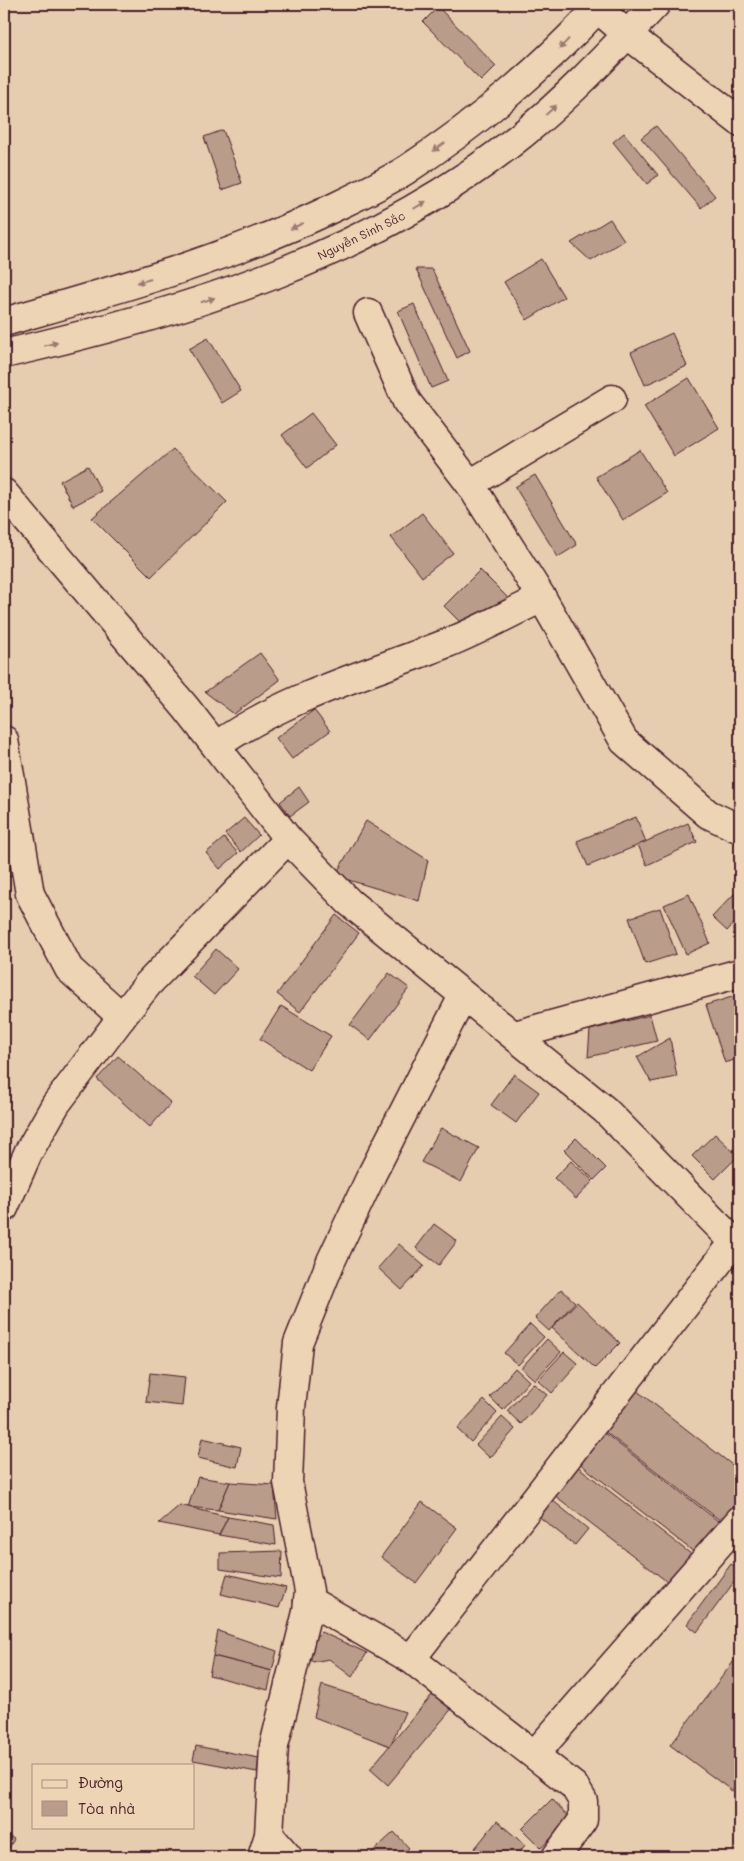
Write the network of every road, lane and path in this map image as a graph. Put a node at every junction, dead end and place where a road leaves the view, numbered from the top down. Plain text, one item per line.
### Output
1 (656, 4) edge
2 (598, 5) edge
3 (627, 34) junction
4 (740, 122) edge
5 (368, 313) dead end
6 (4, 322) edge
7 (4, 354) edge
8 (612, 399) dead end
9 (470, 484) junction
10 (4, 493) edge
11 (13, 518) edge
12 (542, 598) junction
13 (4, 740) edge
14 (216, 746) junction
15 (740, 829) edge
16 (288, 839) junction
17 (740, 973) edge
18 (463, 996) junction
19 (122, 1017) junction
20 (515, 1035) junction
21 (4, 1208) edge
22 (737, 1244) edge
23 (740, 1520) edge
24 (308, 1600) junction
25 (411, 1659) junction
26 (535, 1754) junction
27 (265, 1846) edge
28 (288, 1857) edge
29 (556, 1857) edge

1 - 3 main road, Nguyễn Sinh Sắc
2 - 3 main road
2 -> 6 main road
3 - 4 main road
7 -> 3 main road, Nguyễn Sinh Sắc
5 - 9 main road
8 - 9 main road
9 - 12 main road
10 - 11 main road
11 - 14 main road
12 - 14 main road
12 - 15 main road
13 - 19 main road
14 - 16 main road
16 - 18 main road
16 - 19 main road
17 - 20 main road
18 - 20 main road
18 - 24 main road
19 - 21 main road
20 - 22 main road
22 - 25 main road
23 - 26 main road
24 - 25 main road
24 - 27 main road
25 - 26 main road
26 - 29 main road
27 - 28 main road

